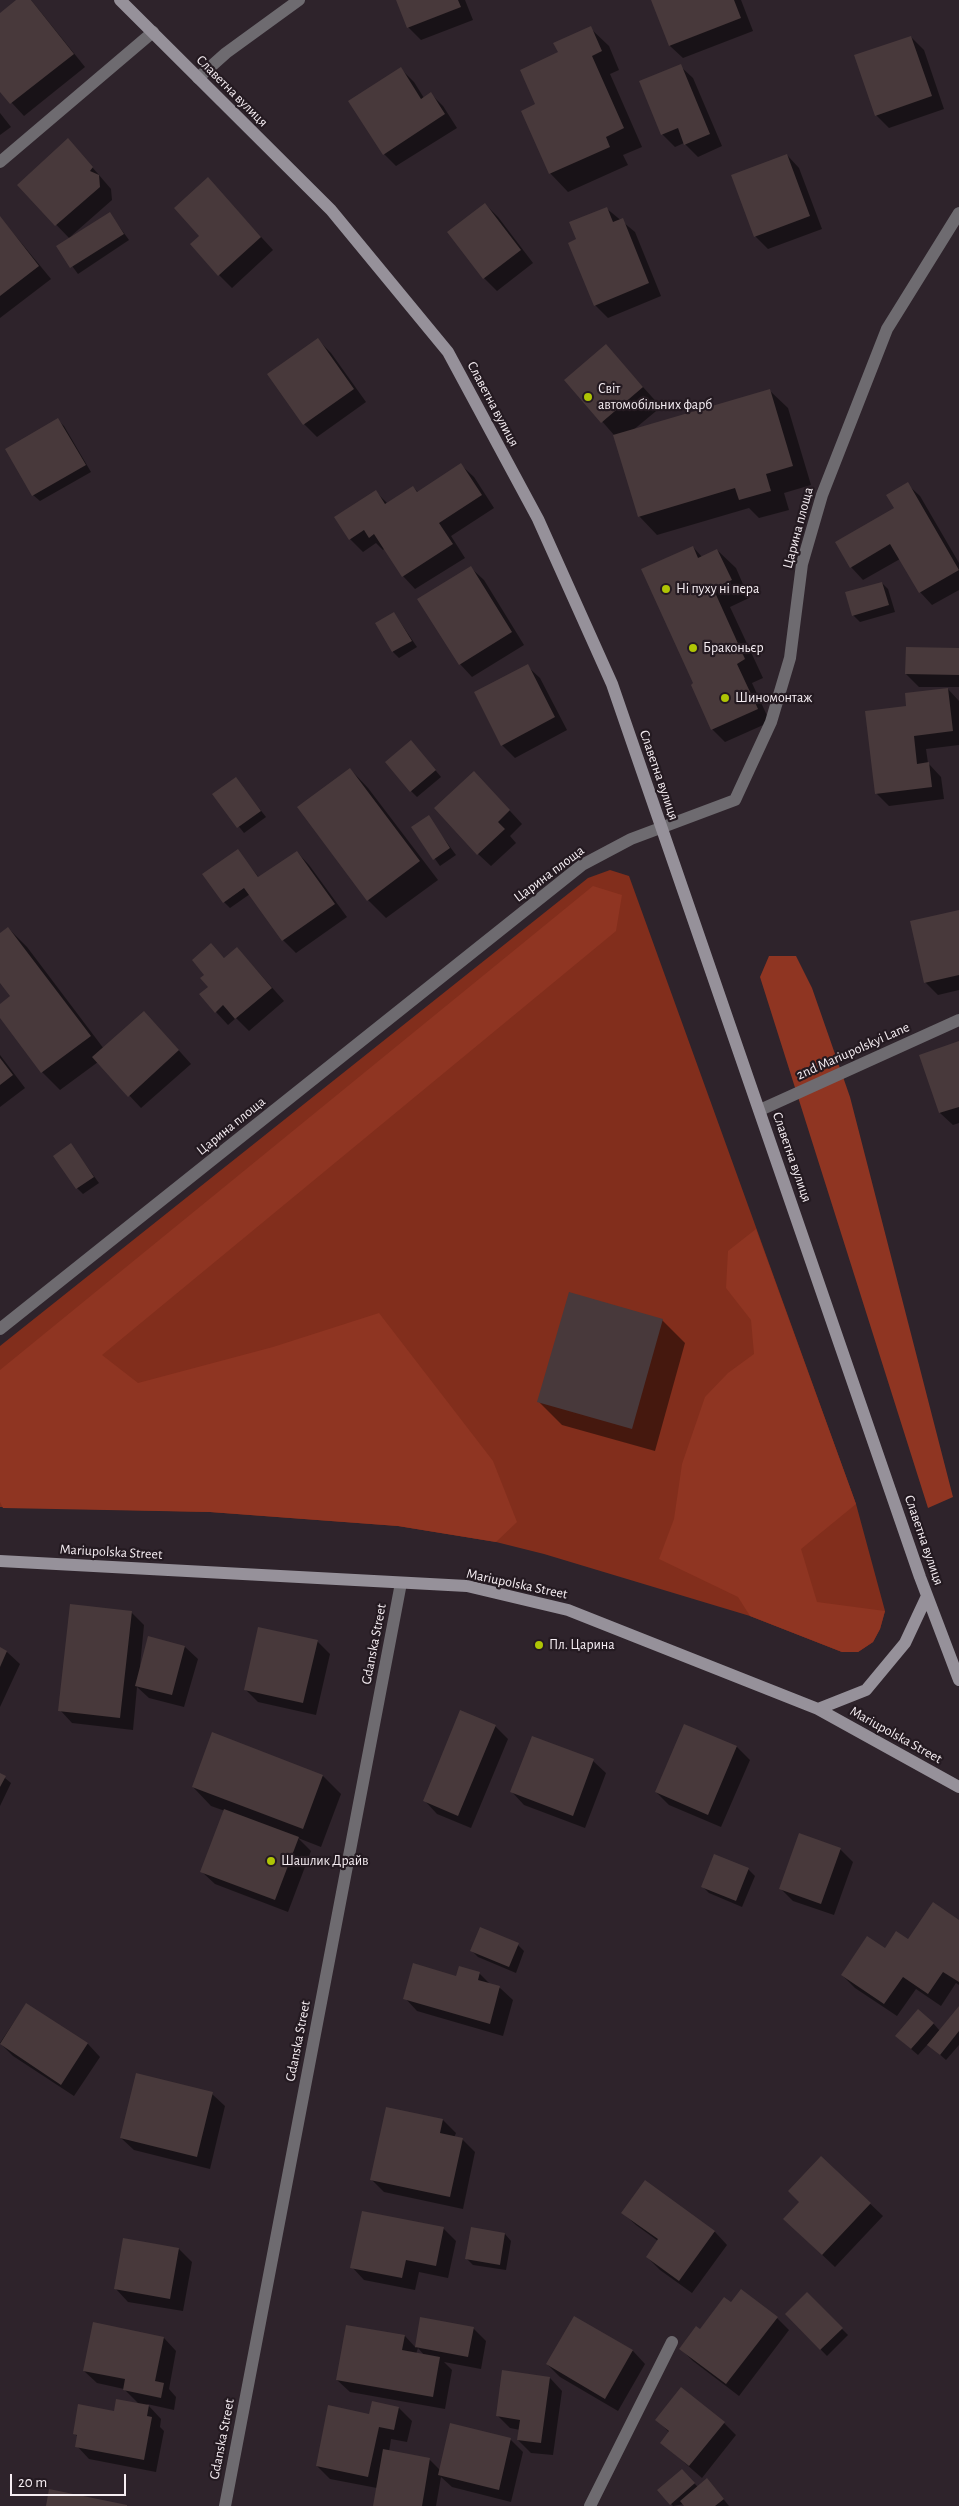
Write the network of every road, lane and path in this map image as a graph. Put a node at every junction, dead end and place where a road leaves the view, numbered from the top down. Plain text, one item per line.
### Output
1 (120, 0) edge
2 (299, 0) edge
3 (153, 32) junction
4 (198, 78) junction
5 (0, 162) edge
6 (959, 213) edge
7 (662, 829) junction
8 (959, 1020) edge
9 (760, 1110) junction
10 (0, 1329) edge
11 (0, 1561) edge
12 (401, 1582) junction
13 (927, 1596) junction
14 (959, 1680) edge
15 (818, 1709) junction
16 (959, 1787) edge
17 (672, 2342) dead end
18 (224, 2506) edge
19 (590, 2506) edge

1 - 3 main road, Славетна вулиця
2 - 4 street
3 - 4 main road, Славетна вулиця
3 - 5 street
4 - 7 main road, Славетна вулиця
6 - 7 street, Царина площа
7 - 9 main road, Славетна вулиця
7 - 10 street, Царина площа
8 - 9 street, 2nd Mariupolskyi Lane
9 - 13 main road, Славетна вулиця
11 - 12 main road, Mariupolska Street
12 - 15 main road, Mariupolska Street
12 - 18 street, Gdanska Street
13 - 14 main road, Славетна вулиця
13 - 15 main road
15 - 16 main road, Mariupolska Street
17 - 19 street

